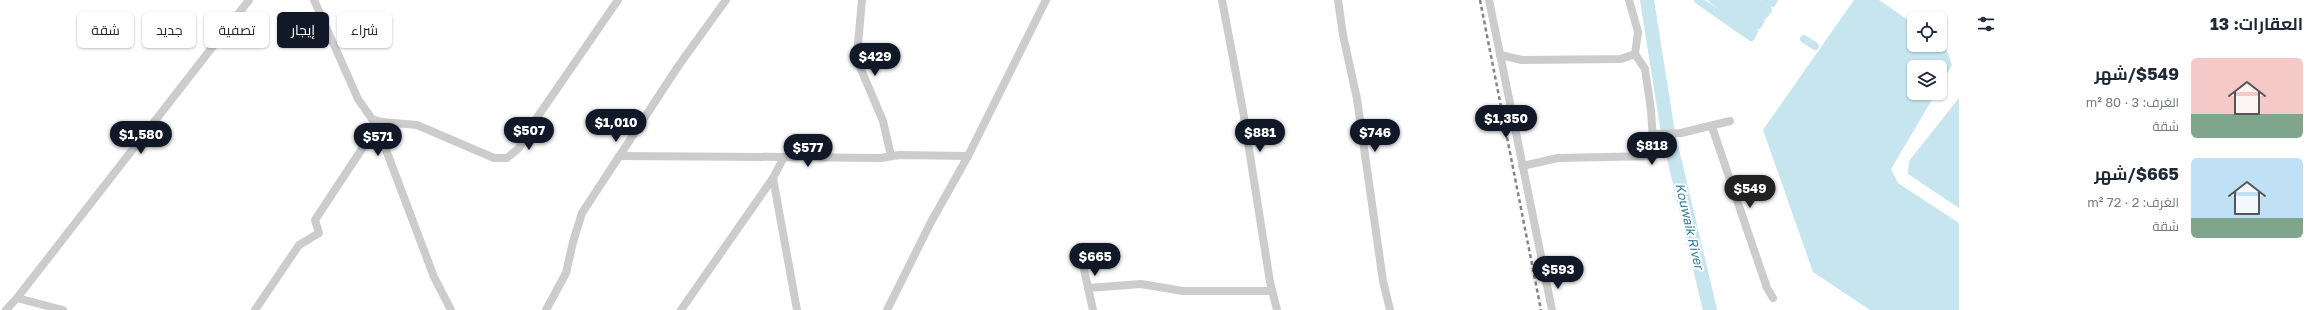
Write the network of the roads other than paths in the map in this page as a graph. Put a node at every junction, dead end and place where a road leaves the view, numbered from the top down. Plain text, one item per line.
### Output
1 (249, 0) edge
2 (314, 0) edge
3 (618, 0) edge
4 (726, 0) edge
5 (862, 0) edge
6 (1046, 0) edge
7 (1222, 0) edge
8 (1338, 0) edge
9 (1489, 0) edge
10 (1629, 0) edge
11 (1636, 54) junction
12 (1500, 55) junction
13 (372, 119) junction
14 (1730, 121) dead end
15 (377, 126) junction
16 (1712, 127) junction
17 (1652, 134) junction
18 (619, 156) junction
19 (891, 156) junction
20 (968, 156) junction
21 (784, 157) junction
22 (1522, 166) junction
23 (773, 178) junction
24 (1079, 247) dead end
25 (1088, 288) junction
26 (1272, 291) junction
27 (17, 298) junction
28 (1773, 298) dead end
29 (686, 302) junction
30 (6, 310) edge
31 (63, 310) edge
32 (255, 310) edge
33 (451, 310) edge
34 (546, 310) edge
35 (681, 310) edge
36 (691, 310) edge
37 (797, 310) edge
38 (887, 310) edge
39 (1093, 310) edge
40 (1277, 310) edge
41 (1390, 310) edge
42 (1552, 310) edge

1 - 27 street
2 - 13 street
3 - 13 street
4 - 18 street
5 - 19 street
6 - 20 street
7 - 26 street
8 - 41 street
9 - 12 street
10 - 11 street
11 - 12 street
11 - 17 street
12 - 22 street
13 - 15 street
14 - 16 street
15 - 32 street
15 - 33 street
16 - 17 street
16 - 28 street
17 - 22 street
18 - 21 street
18 - 34 street
19 - 20 street
19 - 21 street
20 - 38 street
21 - 23 street
22 - 42 street
23 - 29 street
23 - 37 street
24 - 25 street
25 - 26 street
25 - 39 street
26 - 40 street
27 - 30 street
27 - 31 street
29 - 35 street
29 - 36 street

